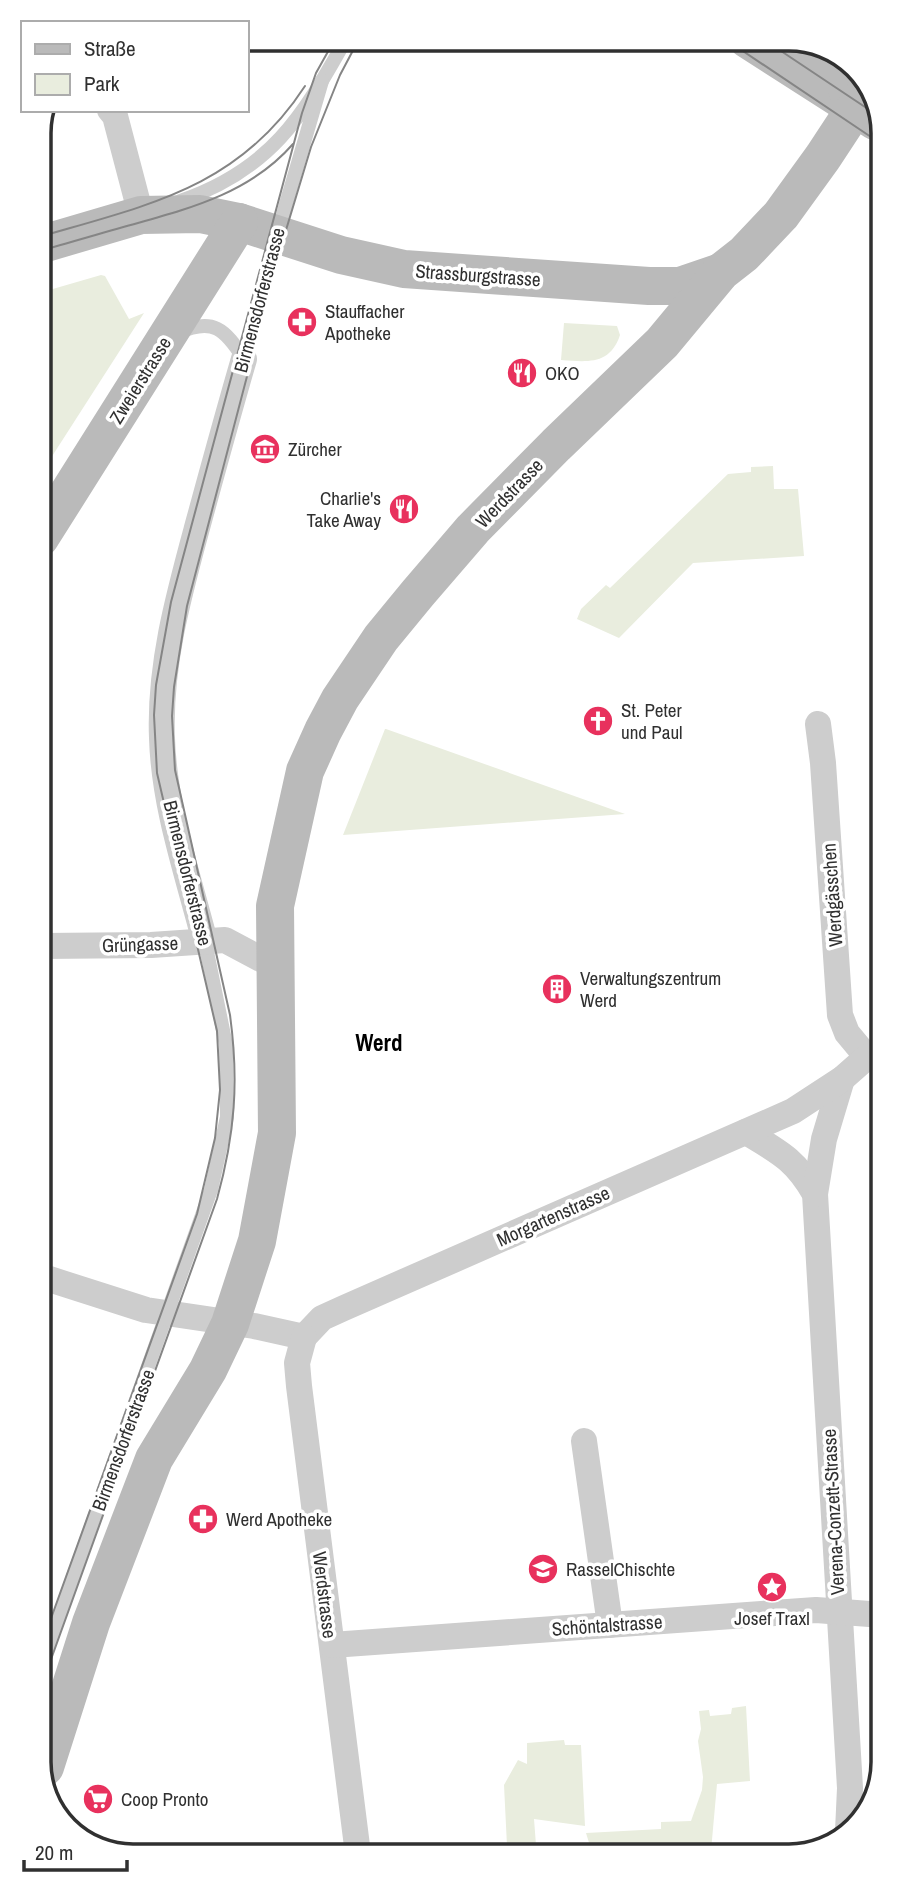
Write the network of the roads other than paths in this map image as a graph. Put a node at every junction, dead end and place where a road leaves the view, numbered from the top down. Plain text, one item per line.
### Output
1 (339, 51) edge
2 (769, 51) edge
3 (842, 70) edge
4 (322, 81) junction
5 (866, 103) edge
6 (866, 105) edge
7 (867, 105) edge
8 (112, 112) edge
9 (141, 215) junction
10 (239, 222) junction
11 (277, 234) junction
12 (51, 241) edge
13 (721, 272) junction
14 (165, 339) junction
15 (244, 359) junction
16 (51, 520) edge
17 (818, 724) dead end
18 (205, 942) junction
19 (51, 946) edge
20 (274, 966) junction
21 (871, 1056) edge
22 (871, 1061) edge
23 (842, 1079) junction
24 (746, 1132) junction
25 (815, 1194) junction
26 (51, 1280) edge
27 (168, 1315) junction
28 (230, 1324) junction
29 (304, 1337) junction
30 (584, 1441) dead end
31 (838, 1613) junction
32 (871, 1614) edge
33 (610, 1625) junction
34 (51, 1638) edge
35 (332, 1645) junction
36 (51, 1748) edge
37 (848, 1819) edge
38 (357, 1844) edge

1 - 4 lane
2 - 6 street
3 - 5 street
4 - 9 lane
4 - 11 lane, Birmensdorferstrasse
7 - 13 street, Werdstrasse
8 - 9 street
9 - 10 street, Strassburgstrasse
9 - 12 street, Strassburgstrasse
10 - 11 street, Strassburgstrasse
10 - 14 street, Zweierstrasse
11 - 13 street, Strassburgstrasse
11 - 15 lane, Birmensdorferstrasse
13 - 20 street, Werdstrasse
14 - 15 lane
14 - 16 street, Zweierstrasse
15 - 18 street, Birmensdorferstrasse
17 - 21 street, Werdgässchen
18 - 19 street, Grüngasse
18 - 20 street, Grüngasse
18 - 27 lane, Birmensdorferstrasse
20 - 28 street, Birmensdorferstrasse
22 - 23 street, Morgartenstrasse
23 - 24 street, Morgartenstrasse
23 - 25 street, Verena-Conzett-Strasse
24 - 25 street
24 - 29 street, Morgartenstrasse
25 - 31 street, Verena-Conzett-Strasse
26 - 27 street
27 - 28 street
27 - 34 lane, Birmensdorferstrasse
28 - 29 street
28 - 36 street, Birmensdorferstrasse
29 - 35 street, Werdstrasse
30 - 33 street
31 - 32 street, Schöntalstrasse
31 - 33 street, Schöntalstrasse
31 - 37 street, Verena-Conzett-Strasse
33 - 35 street, Schöntalstrasse
35 - 38 street, Werdstrasse

